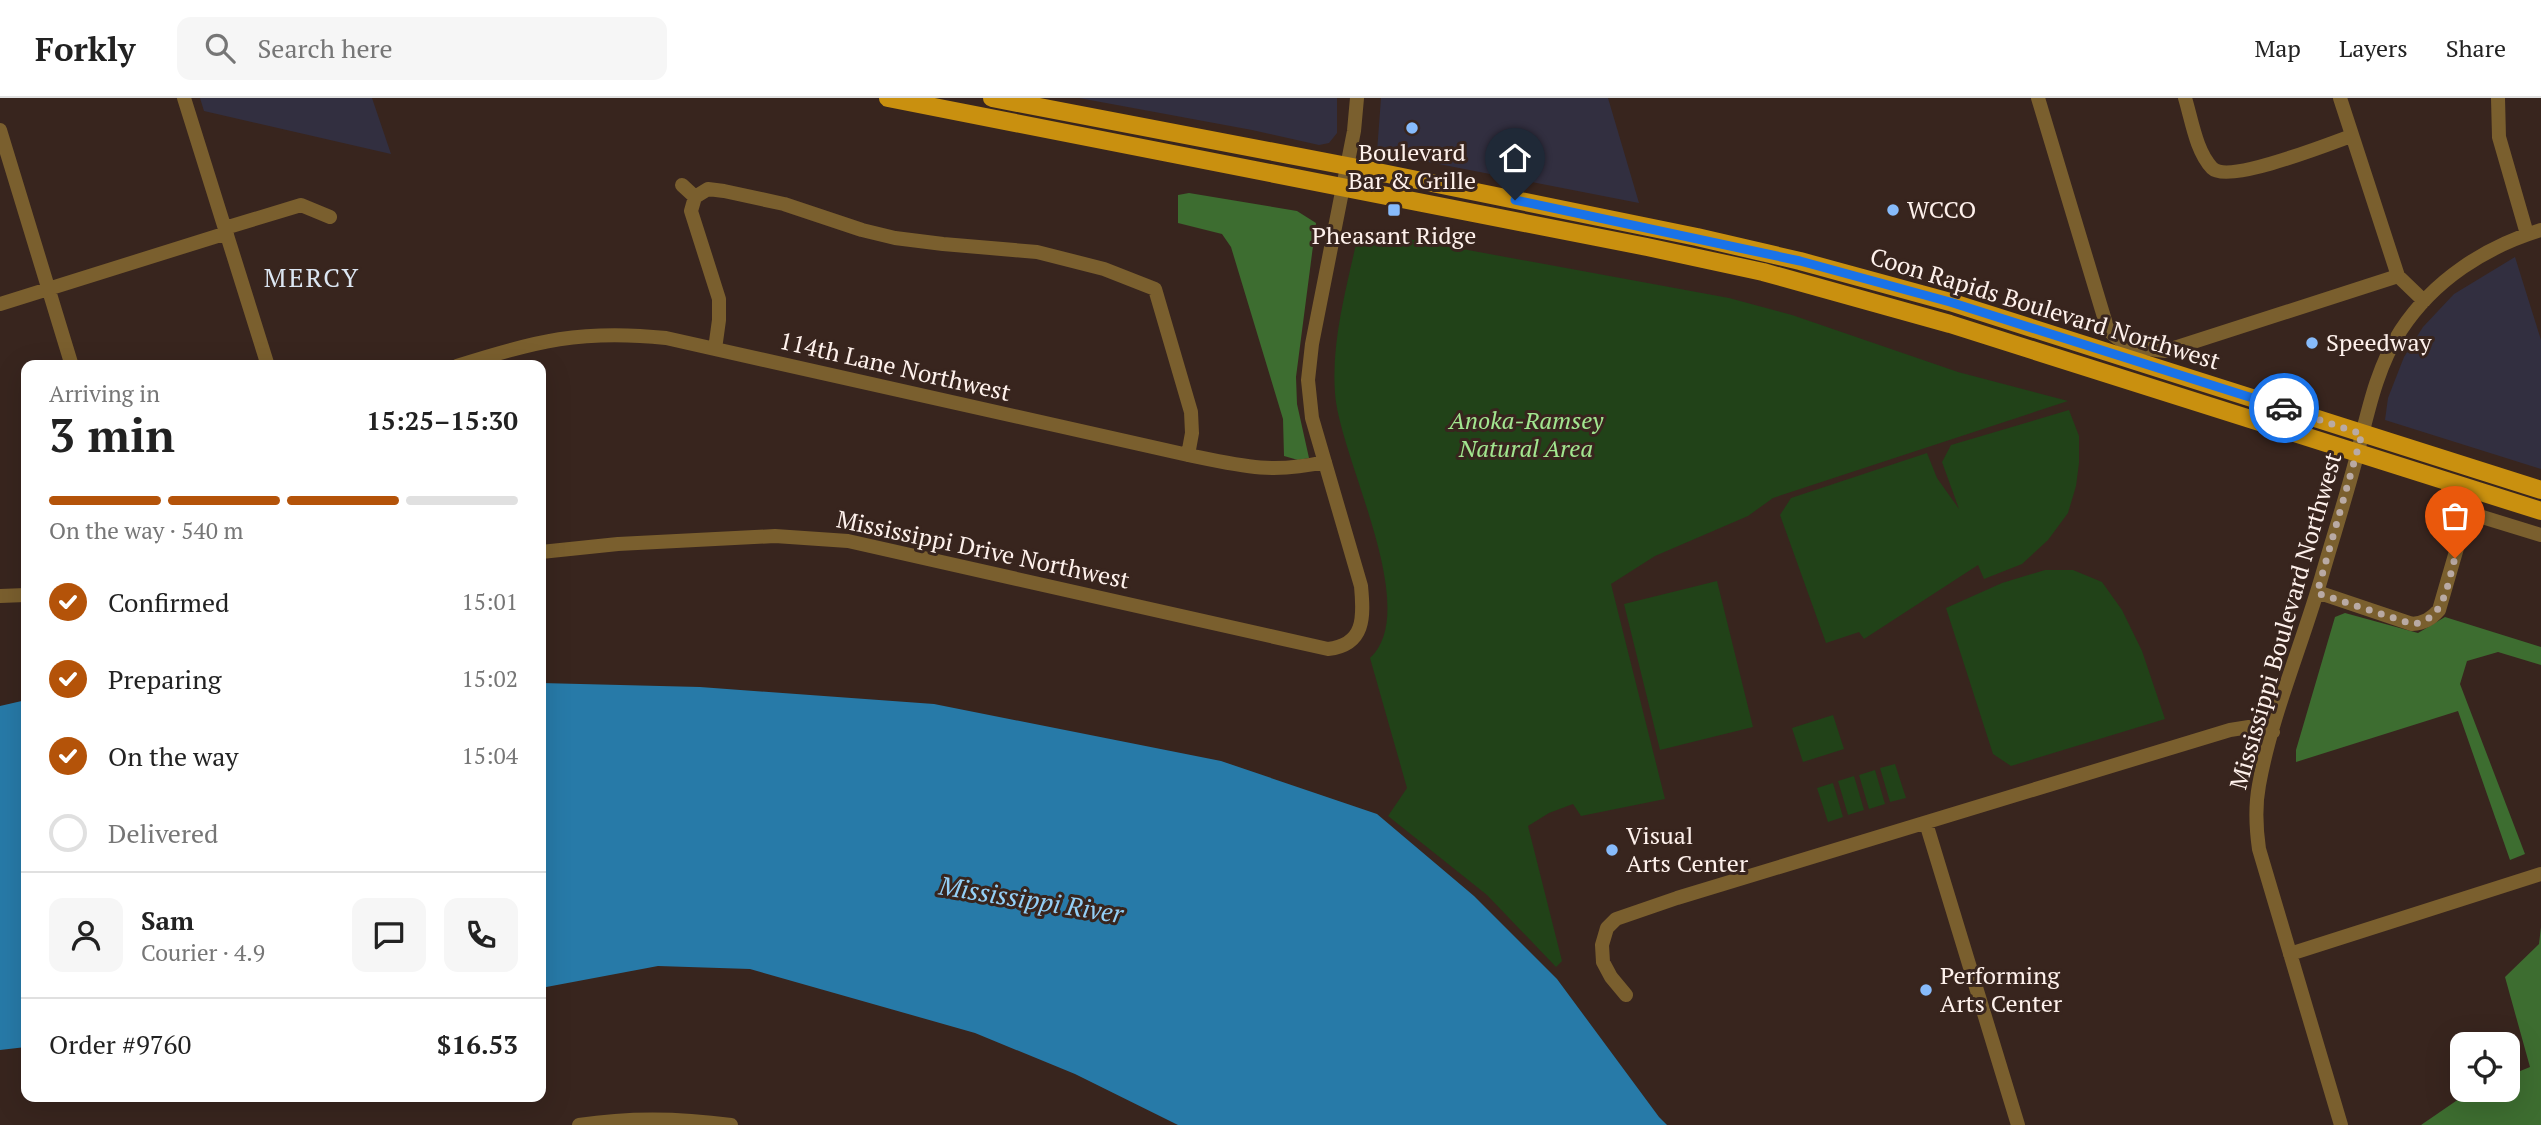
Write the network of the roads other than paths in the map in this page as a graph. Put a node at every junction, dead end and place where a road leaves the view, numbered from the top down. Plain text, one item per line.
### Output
1 (184, 98) edge
2 (887, 98) edge
3 (992, 98) edge
4 (1357, 98) edge
5 (2038, 98) edge
6 (2185, 98) edge
7 (2340, 98) edge
8 (2498, 98) edge
9 (0, 130) edge
10 (2351, 136) junction
11 (1347, 167) junction
12 (682, 186) dead end
13 (1343, 187) junction
14 (695, 197) junction
15 (330, 217) dead end
16 (226, 230) junction
17 (2534, 232) edge
18 (2399, 276) junction
19 (49, 289) junction
20 (2424, 301) junction
21 (0, 304) edge
22 (715, 349) junction
23 (70, 360) edge
24 (266, 360) edge
25 (478, 360) edge
26 (2362, 434) junction
27 (2357, 453) junction
28 (1188, 455) junction
29 (1325, 463) junction
30 (2447, 481) junction
31 (2541, 490) edge
32 (2541, 511) edge
33 (2466, 517) junction
34 (2541, 535) edge
35 (546, 551) edge
36 (2317, 593) junction
37 (21, 595) edge
38 (0, 596) edge
39 (2273, 732) junction
40 (1926, 823) junction
41 (2541, 874) edge
42 (2290, 954) junction
43 (1626, 995) dead end
44 (2337, 1124) edge
45 (579, 1125) edge
46 (731, 1125) edge
47 (2018, 1125) edge

1 - 16 street
2 - 13 main road, Coon Rapids Boulevard Northwest
3 - 11 main road, Coon Rapids Boulevard Northwest
4 - 11 street
5 - 18 street
6 - 10 street
7 - 10 street
8 - 17 street
9 - 19 street
10 - 18 street
11 - 13 street
11 - 26 main road, Coon Rapids Boulevard Northwest
12 - 14 street
13 - 27 main road, Coon Rapids Boulevard Northwest
13 - 29 street
14 - 22 street
14 - 28 street
15 - 16 street
16 - 19 street
16 - 24 street
17 - 20 street, Mississippi Boulevard Northwest
18 - 20 street
19 - 21 street
19 - 23 street
20 - 26 street, Mississippi Boulevard Northwest
22 - 25 street, 114th Lane Northwest
22 - 28 street, 114th Lane Northwest
26 - 27 street, Mississippi Boulevard Northwest
26 - 31 main road, Coon Rapids Boulevard Northwest
27 - 30 main road, Coon Rapids Boulevard Northwest
27 - 36 street, Mississippi Boulevard Northwest
28 - 29 street, 114th Lane Northwest
29 - 35 street, Mississippi Drive Northwest
30 - 32 main road, Coon Rapids Boulevard Northwest
30 - 33 main road
33 - 34 street
33 - 36 street
36 - 39 street, Mississippi Boulevard Northwest
37 - 38 street
39 - 40 street
39 - 42 street, Mississippi Boulevard Northwest
40 - 43 street
40 - 47 street
41 - 42 street
42 - 44 street, Mississippi Boulevard Northwest
45 - 46 street

